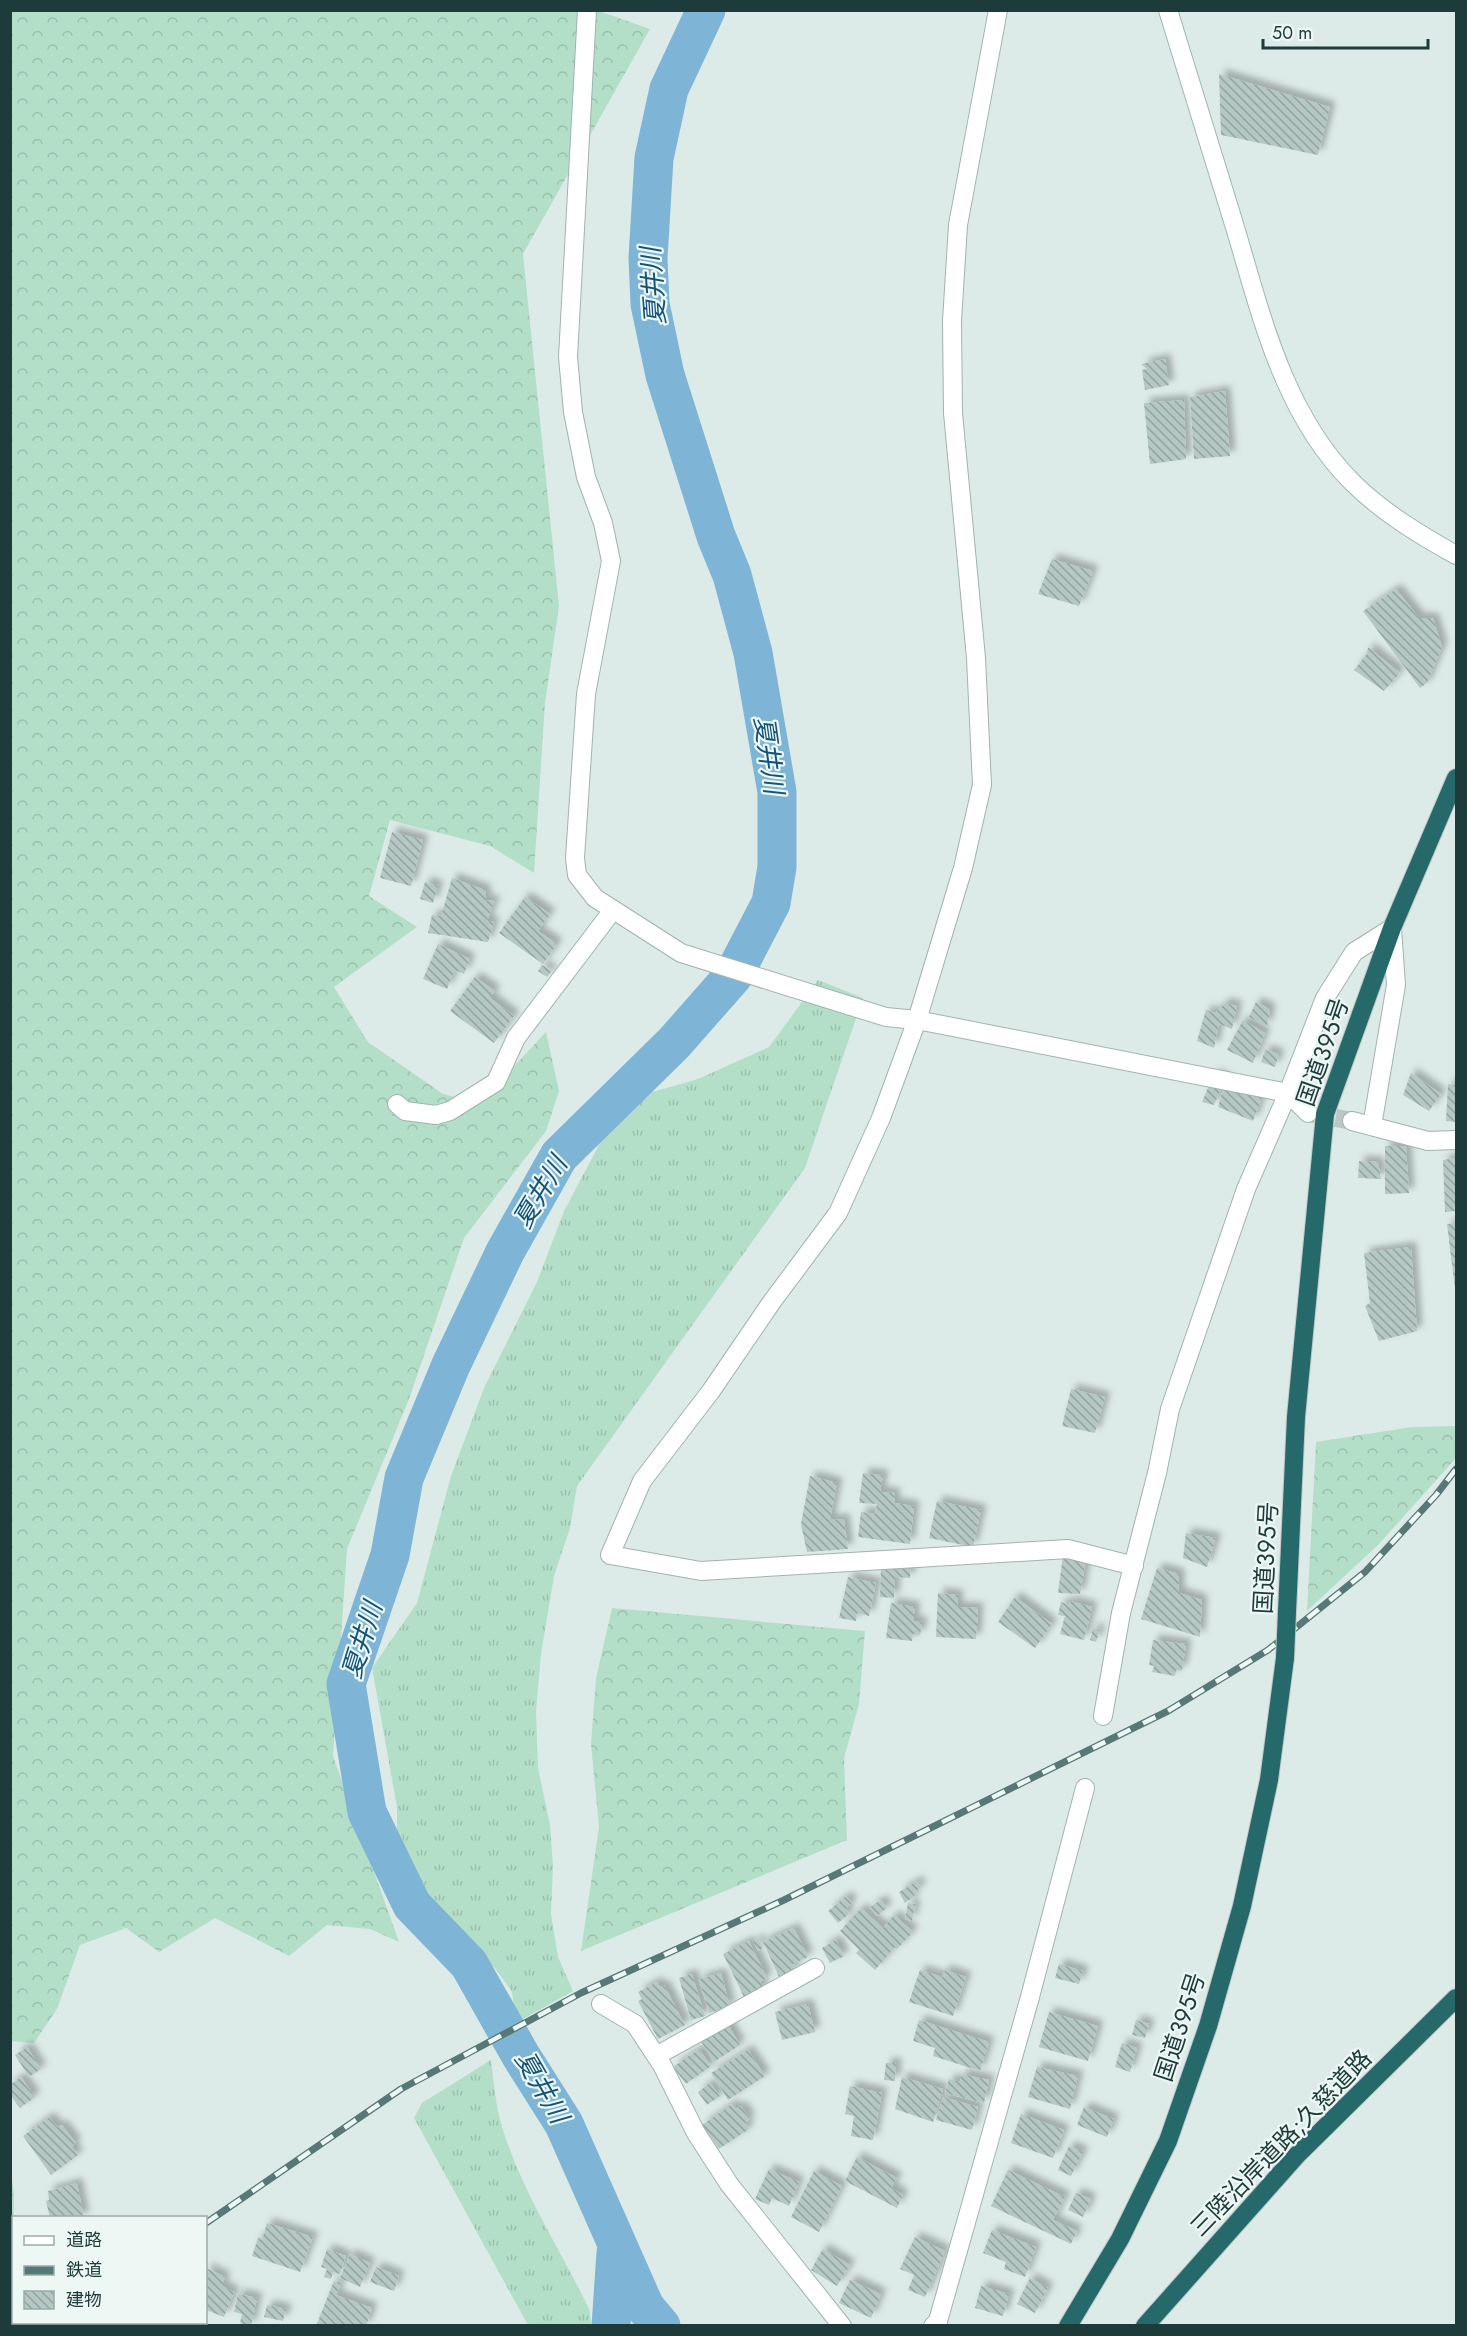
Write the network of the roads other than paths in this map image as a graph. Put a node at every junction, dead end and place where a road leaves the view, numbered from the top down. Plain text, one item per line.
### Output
1 (587, 10) edge
2 (998, 10) edge
3 (1168, 10) edge
4 (1456, 555) edge
5 (1456, 777) edge
6 (613, 910) junction
7 (1392, 928) junction
8 (917, 1020) junction
9 (1288, 1093) junction
10 (397, 1104) dead end
11 (1308, 1113) tunnel mouth
12 (1352, 1121) tunnel mouth
13 (1372, 1126) junction
14 (1456, 1140) edge
15 (1134, 1566) junction
16 (1103, 1716) dead end
17 (1085, 1788) dead end
18 (815, 1968) dead end
19 (1456, 1998) edge
20 (601, 2004) dead end
21 (656, 2056) junction
22 (843, 2325) edge
23 (933, 2325) edge
24 (1068, 2325) edge
25 (1145, 2325) edge

1 - 6 street
2 - 8 street
3 - 4 street
5 - 7 highway, 国道395号
6 - 8 street
6 - 10 street
7 - 9 street
7 - 13 street
7 - 24 highway, 国道395号, bridge
8 - 9 street
8 - 15 street
9 - 11 street
9 - 15 street
12 - 13 street
13 - 14 street
15 - 16 street
17 - 23 street
18 - 21 street
19 - 25 highway, 三陸沿岸道路;久慈道路
20 - 21 street
21 - 22 street

